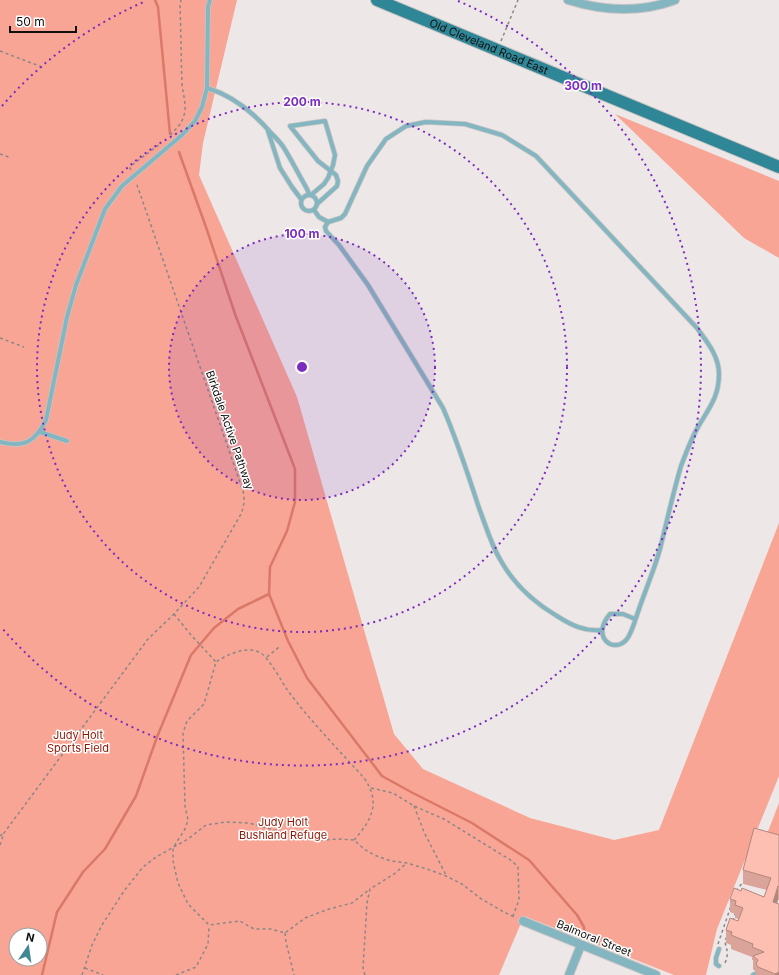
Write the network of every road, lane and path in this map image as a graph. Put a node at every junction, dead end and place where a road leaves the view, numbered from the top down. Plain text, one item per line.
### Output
1 (181, 0) edge
2 (210, 0) edge
3 (377, 0) edge
4 (518, 0) edge
5 (568, 0) edge
6 (675, 0) edge
7 (498, 50) junction
8 (0, 51) edge
9 (42, 67) dead end
10 (207, 88) junction
11 (268, 128) junction
12 (171, 135) dead end
13 (160, 145) dead end
14 (0, 154) edge
15 (11, 158) dead end
16 (779, 166) edge
17 (331, 170) junction
18 (134, 176) junction
19 (310, 194) junction
20 (301, 199) junction
21 (317, 204) junction
22 (314, 210) junction
23 (328, 222) junction
24 (0, 338) edge
25 (24, 347) dead end
26 (40, 432) junction
27 (68, 441) dead end
28 (0, 442) edge
29 (174, 614) junction
30 (635, 619) junction
31 (602, 630) junction
32 (279, 647) dead end
33 (267, 657) junction
34 (216, 662) junction
35 (371, 788) junction
36 (414, 806) junction
37 (4, 833) junction
38 (0, 836) edge
39 (354, 840) junction
40 (0, 845) edge
41 (173, 848) junction
42 (407, 863) junction
43 (446, 876) junction
44 (743, 882) dead end
45 (370, 889) junction
46 (735, 895) edge
47 (732, 901) edge
48 (735, 914) edge
49 (513, 916) junction
50 (523, 921) joint
51 (732, 922) edge
52 (209, 925) junction
53 (285, 933) junction
54 (728, 934) edge
55 (581, 945) junction
56 (719, 948) joint
57 (721, 967) joint
58 (85, 968) junction
59 (82, 975) edge
60 (103, 975) edge
61 (176, 975) edge
62 (294, 975) edge
63 (366, 975) edge
64 (569, 975) edge
65 (656, 975) edge

1 - 12 path
2 - 10 lane
3 - 7 main road, Old Cleveland Road East
4 - 7 path
5 - 6 street
7 - 16 main road, Old Cleveland Road East
8 - 9 path
10 - 11 lane
10 - 18 lane
11 - 19 lane
11 - 20 lane
13 - 18 path
14 - 15 path
17 - 17 lane
17 - 19 lane
17 - 21 lane
18 - 26 lane
18 - 29 path, Birkdale Active Pathway
19 - 20 lane
19 - 21 lane
20 - 22 lane
21 - 22 lane
22 - 23 lane
23 - 30 lane
23 - 31 lane
24 - 25 path
26 - 27 lane
26 - 28 lane
29 - 34 path
29 - 37 path, Birkdale Active Pathway
30 - 31 lane
30 - 31 lane
32 - 33 path
33 - 34 path
33 - 35 path
34 - 41 path
35 - 36 path
35 - 39 path
36 - 43 path
36 - 49 path
37 - 38 path
37 - 40 path, Birkdale Active Pathway
39 - 41 path
39 - 42 path
41 - 52 path
41 - 58 path
42 - 43 path
42 - 45 path
43 - 49 path
44 - 46 path
45 - 53 path
45 - 63 path
47 - 56 path
48 - 51 path
49 - 50 path
50 - 55 street, Balmoral Street
52 - 53 path
52 - 61 path
53 - 62 path
54 - 57 path
55 - 64 street
55 - 65 street, Balmoral Street
56 - 57 lane
58 - 59 path
58 - 60 path

